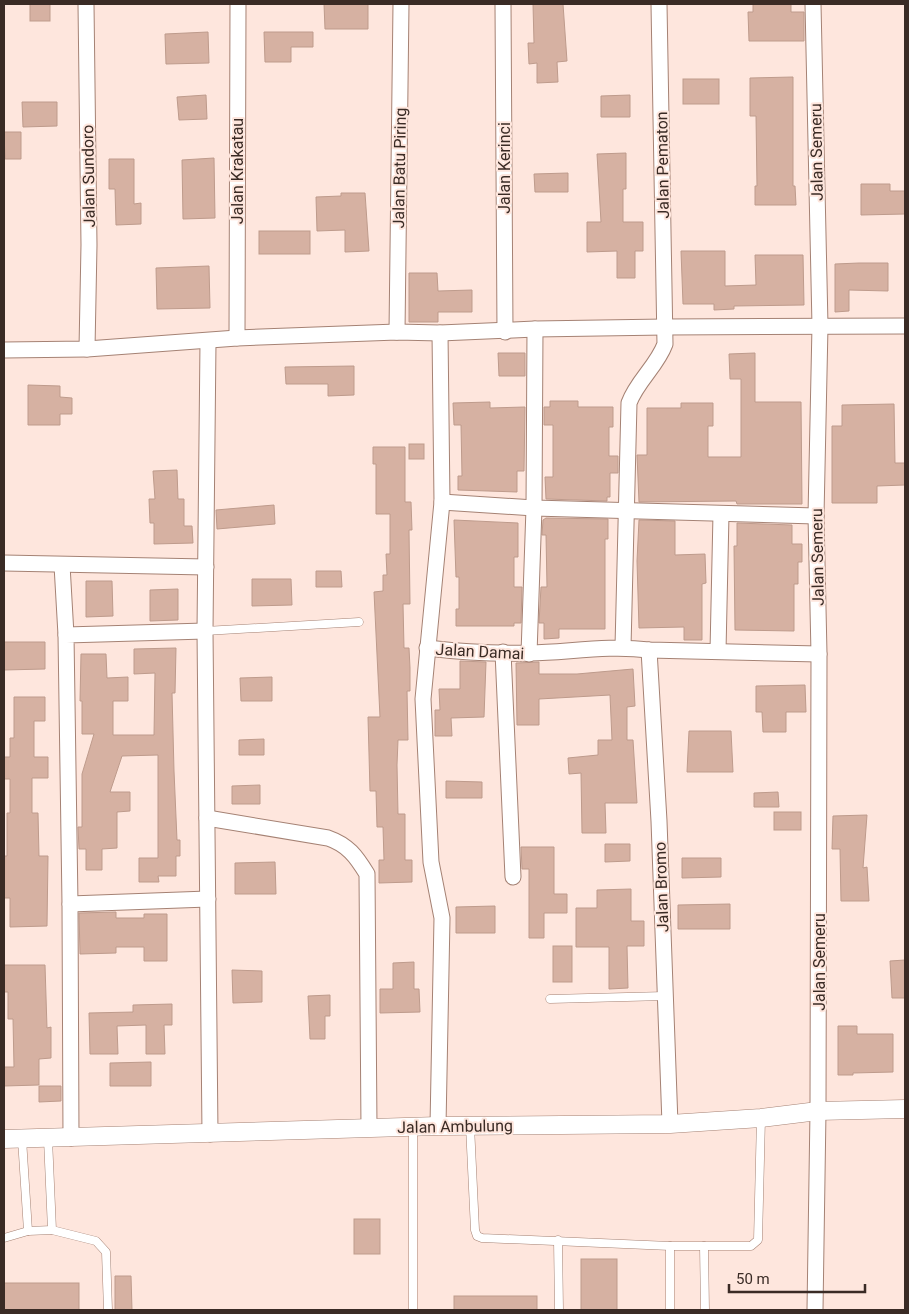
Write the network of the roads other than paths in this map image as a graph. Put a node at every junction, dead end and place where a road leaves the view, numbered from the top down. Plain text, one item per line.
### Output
1 (86, 4) edge
2 (238, 4) edge
3 (400, 4) edge
4 (502, 4) edge
5 (659, 4) edge
6 (813, 4) edge
7 (820, 326) junction
8 (905, 326) edge
9 (665, 327) junction
10 (535, 329) junction
11 (398, 332) junction
12 (505, 332) junction
13 (440, 333) junction
14 (237, 338) junction
15 (208, 342) junction
16 (87, 349) junction
17 (4, 350) edge
18 (442, 502) junction
19 (534, 508) junction
20 (627, 510) junction
21 (721, 514) junction
22 (816, 516) junction
23 (4, 562) edge
24 (62, 565) junction
25 (206, 567) junction
26 (359, 622) dead end
27 (205, 631) junction
28 (66, 635) junction
29 (623, 647) junction
30 (427, 648) junction
31 (648, 650) junction
32 (718, 651) junction
33 (504, 652) junction
34 (529, 654) junction
35 (819, 654) junction
36 (207, 818) junction
37 (513, 877) dead end
38 (208, 899) junction
39 (70, 904) junction
40 (666, 996) junction
41 (550, 999) dead end
42 (905, 1109) edge
43 (818, 1111) junction
44 (761, 1118) junction
45 (670, 1124) junction
46 (413, 1126) junction
47 (438, 1126) junction
48 (470, 1126) junction
49 (369, 1128) junction
50 (210, 1134) junction
51 (71, 1138) junction
52 (4, 1139) edge
53 (22, 1139) junction
54 (48, 1139) junction
55 (52, 1230) junction
56 (28, 1231) junction
57 (4, 1238) edge
58 (558, 1240) junction
59 (670, 1246) junction
60 (704, 1246) junction
61 (108, 1310) edge
62 (413, 1310) edge
63 (559, 1310) edge
64 (670, 1310) edge
65 (705, 1310) edge
66 (815, 1310) edge

1 - 16 street, Jalan Sundoro
2 - 14 street, Jalan Krakatau
3 - 11 street, Jalan Batu Piring
4 - 12 street, Jalan Kerinci
5 - 9 street, Jalan Pematon
6 - 7 street, Jalan Semeru
7 - 8 street
7 - 9 street
7 - 22 street, Jalan Semeru
9 - 10 street
9 - 20 street, Jalan Pematon
10 - 12 street
10 - 19 street
11 - 13 street
11 - 14 street
12 - 13 street
13 - 18 street, Jalan Damai
14 - 15 street
15 - 16 street
15 - 25 street
16 - 17 street
18 - 19 street
18 - 30 street, Jalan Damai
19 - 20 street
19 - 34 street
20 - 21 street
20 - 29 street, Jalan Pematon
21 - 22 street
21 - 32 street
22 - 35 street, Jalan Semeru
23 - 24 street
24 - 25 street
24 - 28 street
25 - 27 street
26 - 27 lane
27 - 28 street
27 - 36 street
28 - 39 street
29 - 31 street, Jalan Damai
29 - 34 street, Jalan Damai
30 - 33 street, Jalan Damai
30 - 47 street
31 - 32 street, Jalan Damai
31 - 40 street, Jalan Bromo
32 - 35 street, Jalan Damai
33 - 34 street, Jalan Damai
33 - 37 street
35 - 43 street, Jalan Semeru
36 - 38 street
36 - 49 street
38 - 39 street
38 - 50 street
39 - 51 street
40 - 41 lane
40 - 45 street, Jalan Bromo
42 - 43 street, Jalan Ambulung
43 - 44 street, Jalan Ambulung
43 - 66 street, Jalan Semeru
44 - 45 street, Jalan Ambulung
44 - 60 lane
45 - 48 street, Jalan Ambulung
46 - 47 street, Jalan Ambulung
46 - 49 street, Jalan Ambulung
46 - 62 lane
47 - 48 street, Jalan Ambulung
48 - 58 lane
49 - 50 street, Jalan Ambulung
50 - 51 street, Jalan Ambulung
51 - 54 street, Jalan Ambulung
52 - 53 street, Jalan Ambulung
53 - 54 street, Jalan Ambulung
53 - 56 lane
54 - 55 lane
55 - 56 lane
55 - 61 lane
56 - 57 lane
58 - 59 lane
58 - 63 lane
59 - 60 lane
59 - 64 lane
60 - 65 lane

